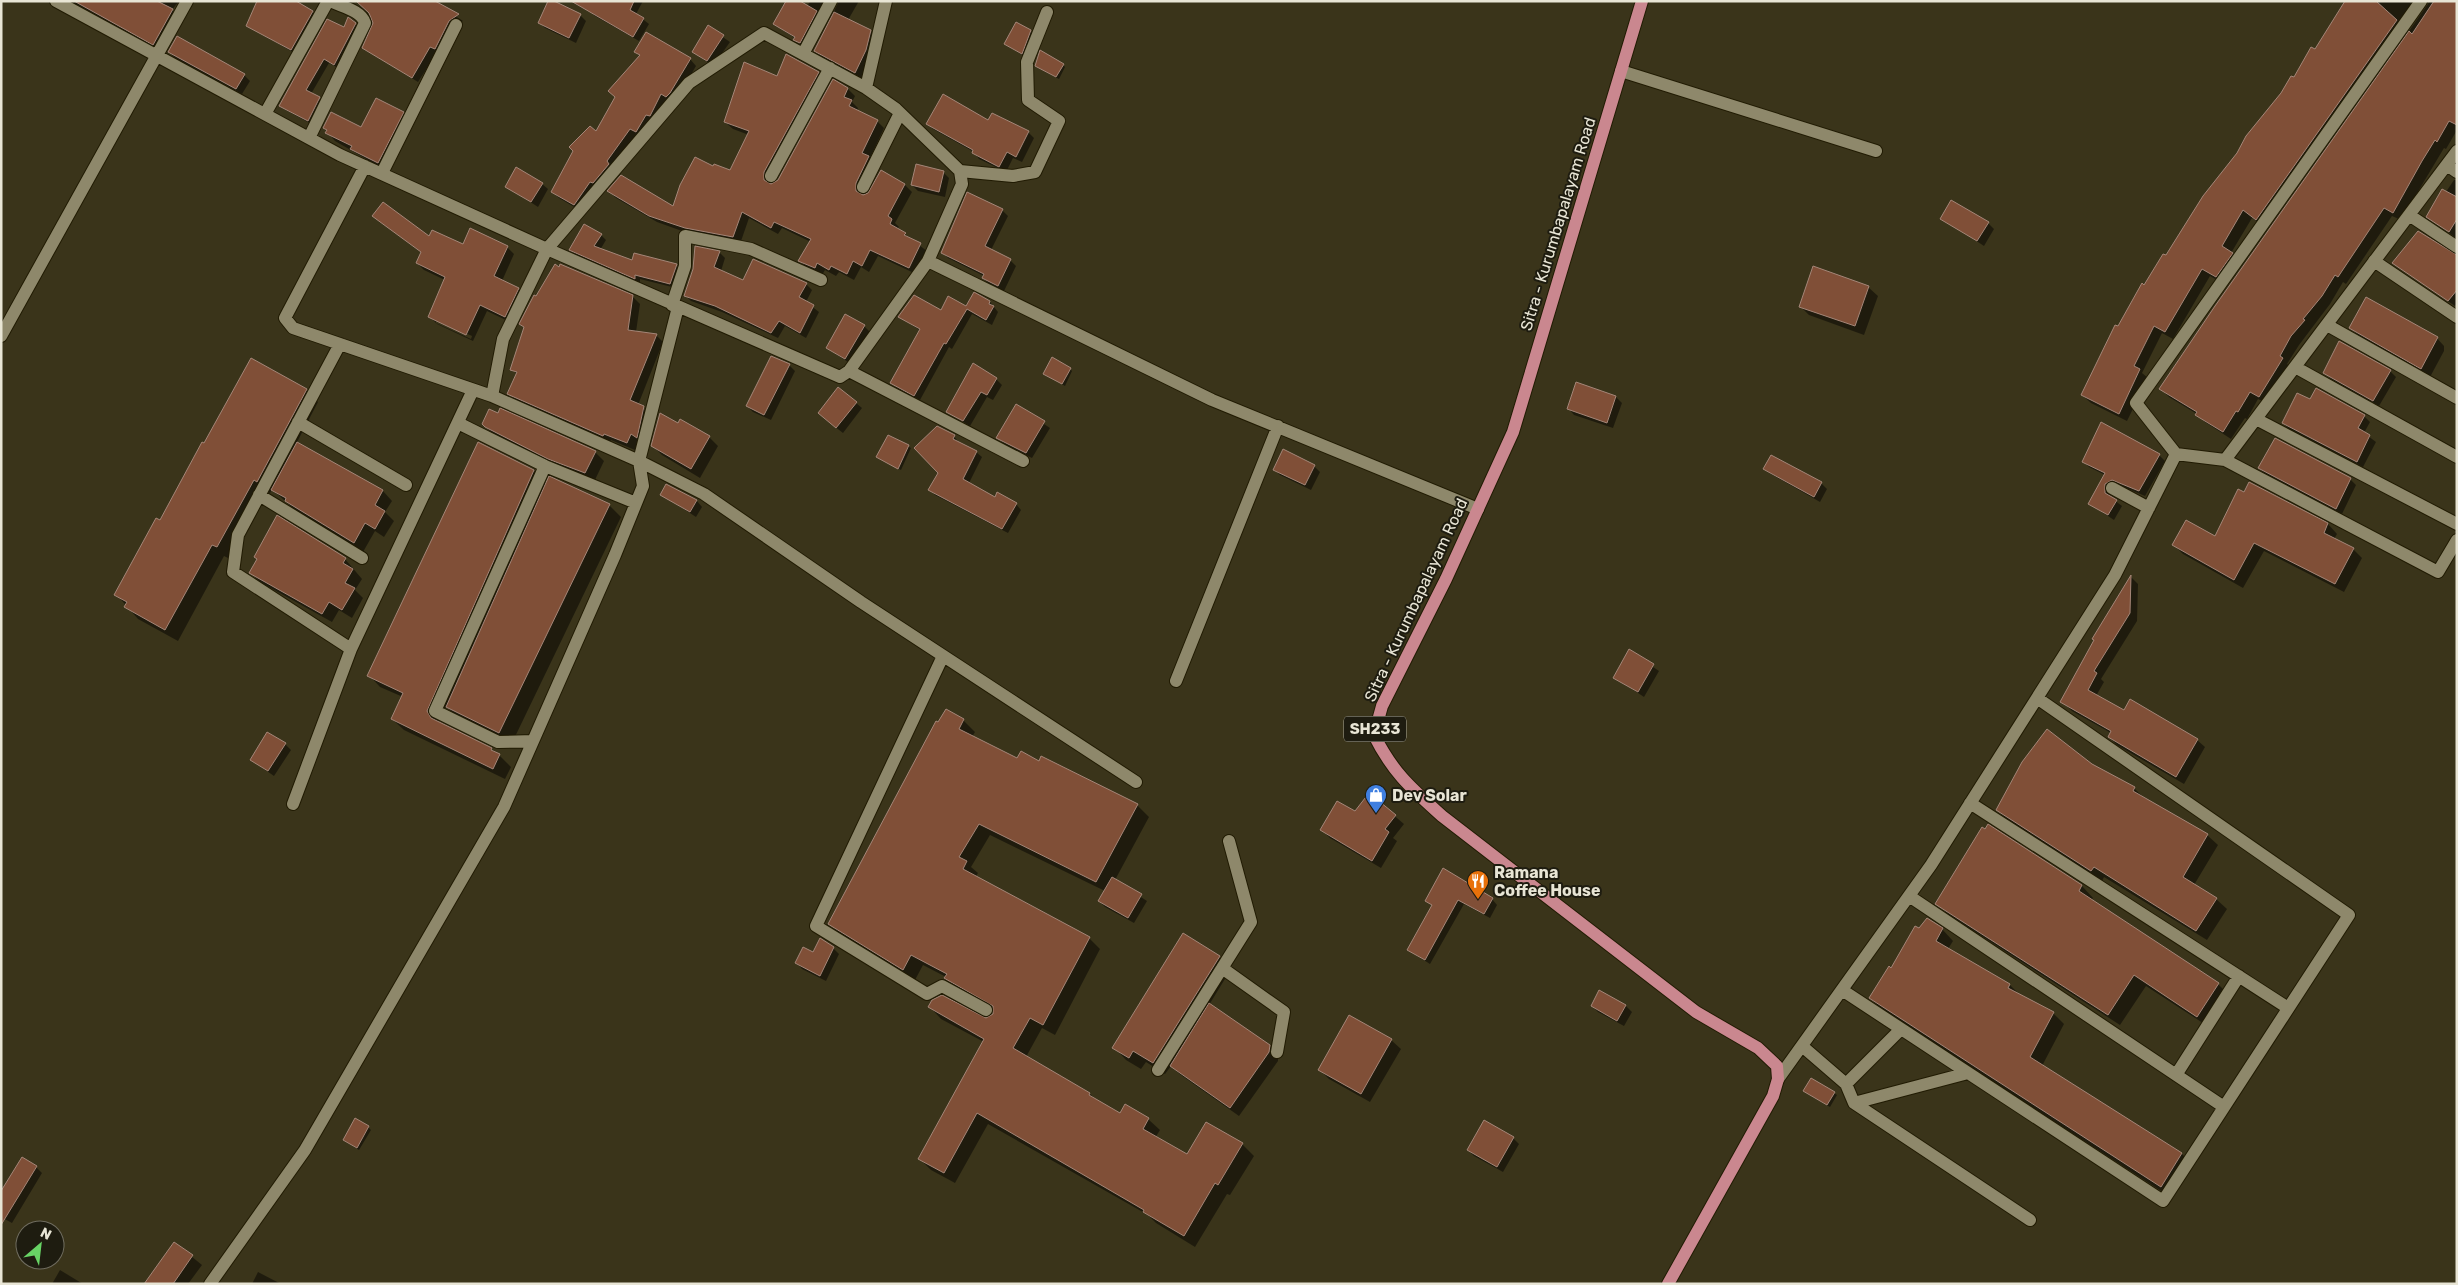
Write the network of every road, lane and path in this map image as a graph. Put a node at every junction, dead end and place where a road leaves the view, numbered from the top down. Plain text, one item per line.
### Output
1 (56, 1) edge
2 (187, 1) edge
3 (329, 1) edge
4 (831, 1) edge
5 (886, 1) edge
6 (1642, 1) edge
7 (2421, 1) edge
8 (1047, 12) dead end
9 (456, 25) dead end
10 (803, 54) junction
11 (156, 55) junction
12 (830, 68) junction
13 (1621, 71) junction
14 (866, 88) junction
15 (900, 113) junction
16 (265, 114) junction
17 (309, 138) junction
18 (1876, 151) dead end
19 (2457, 151) edge
20 (366, 166) junction
21 (2452, 169) edge
22 (960, 171) junction
23 (382, 173) junction
24 (771, 176) dead end
25 (863, 187) dead end
26 (2409, 215) junction
27 (2457, 247) edge
28 (546, 249) junction
29 (928, 261) junction
30 (2374, 261) junction
31 (820, 280) dead end
32 (675, 306) junction
33 (2457, 317) edge
34 (2327, 325) junction
35 (1, 336) edge
36 (340, 344) junction
37 (2295, 367) junction
38 (849, 371) junction
39 (473, 390) junction
40 (492, 396) junction
41 (2457, 398) edge
42 (2256, 419) junction
43 (298, 422) junction
44 (458, 423) junction
45 (1278, 426) junction
46 (2176, 454) junction
47 (2457, 457) edge
48 (1024, 460) dead end
49 (2225, 460) junction
50 (639, 461) junction
51 (545, 466) junction
52 (406, 485) dead end
53 (2112, 488) dead end
54 (259, 496) junction
55 (636, 503) junction
56 (1478, 508) junction
57 (2149, 508) junction
58 (2457, 524) edge
59 (2457, 540) edge
60 (362, 558) dead end
61 (351, 649) junction
62 (943, 656) junction
63 (1176, 681) dead end
64 (2037, 698) junction
65 (533, 741) junction
66 (1136, 782) dead end
67 (1970, 803) junction
68 (292, 804) dead end
69 (1229, 840) dead end
70 (1909, 896) junction
71 (1222, 968) junction
72 (2239, 976) junction
73 (1842, 990) junction
74 (2288, 1008) junction
75 (986, 1010) dead end
76 (1901, 1028) junction
77 (1802, 1046) junction
78 (1277, 1052) dead end
79 (1158, 1070) dead end
80 (1968, 1072) junction
81 (2176, 1075) junction
82 (1778, 1079) junction
83 (1846, 1084) junction
84 (1854, 1103) junction
85 (2224, 1107) junction
86 (2030, 1220) dead end
87 (210, 1284) edge
88 (1668, 1284) edge

1 - 11 street
2 - 11 street
3 - 16 street
3 - 17 street
4 - 10 street
5 - 14 street
6 - 13 main road, Sitra - Kurumbapalayam Road / SH233
7 - 46 street
8 - 22 street
9 - 23 street
10 - 12 street
10 - 28 street
11 - 16 street
11 - 35 street
12 - 14 street
12 - 24 street
13 - 18 street
13 - 56 main road, Sitra - Kurumbapalayam Road / SH233
14 - 15 street
15 - 22 street
15 - 25 street
16 - 17 street
17 - 20 street
19 - 21 street
20 - 23 street
20 - 36 street
21 - 26 street
22 - 29 street
23 - 28 street
26 - 27 street
26 - 30 street
28 - 32 street
28 - 40 street
29 - 38 street
29 - 45 street
30 - 33 street
30 - 34 street
31 - 32 street
32 - 38 street
32 - 50 street
34 - 37 street
34 - 41 street
36 - 39 street
36 - 43 street
37 - 42 street
37 - 47 street
38 - 48 street
39 - 40 street
39 - 44 street
40 - 50 street
42 - 49 street
42 - 58 street
43 - 52 street
43 - 54 street
44 - 51 street
44 - 61 street
45 - 56 street
45 - 63 street
46 - 49 street
46 - 57 street
49 - 59 street
50 - 55 street
50 - 62 street
51 - 55 street
51 - 65 street
53 - 57 street
54 - 60 street
54 - 61 street
55 - 65 street
56 - 82 main road, Sitra - Kurumbapalayam Road / SH233
57 - 64 street
61 - 68 street
62 - 66 street
62 - 75 street
64 - 67 street
64 - 74 street
65 - 87 street
67 - 70 street
67 - 72 street
69 - 71 street
70 - 73 street
70 - 81 street
71 - 78 street
71 - 79 street
72 - 74 street
72 - 81 street
73 - 76 street
73 - 77 street
74 - 85 street
76 - 80 street
76 - 83 street
77 - 82 street
77 - 83 street
80 - 84 street
80 - 85 street
81 - 85 street
82 - 88 main road
83 - 84 street
84 - 86 street

